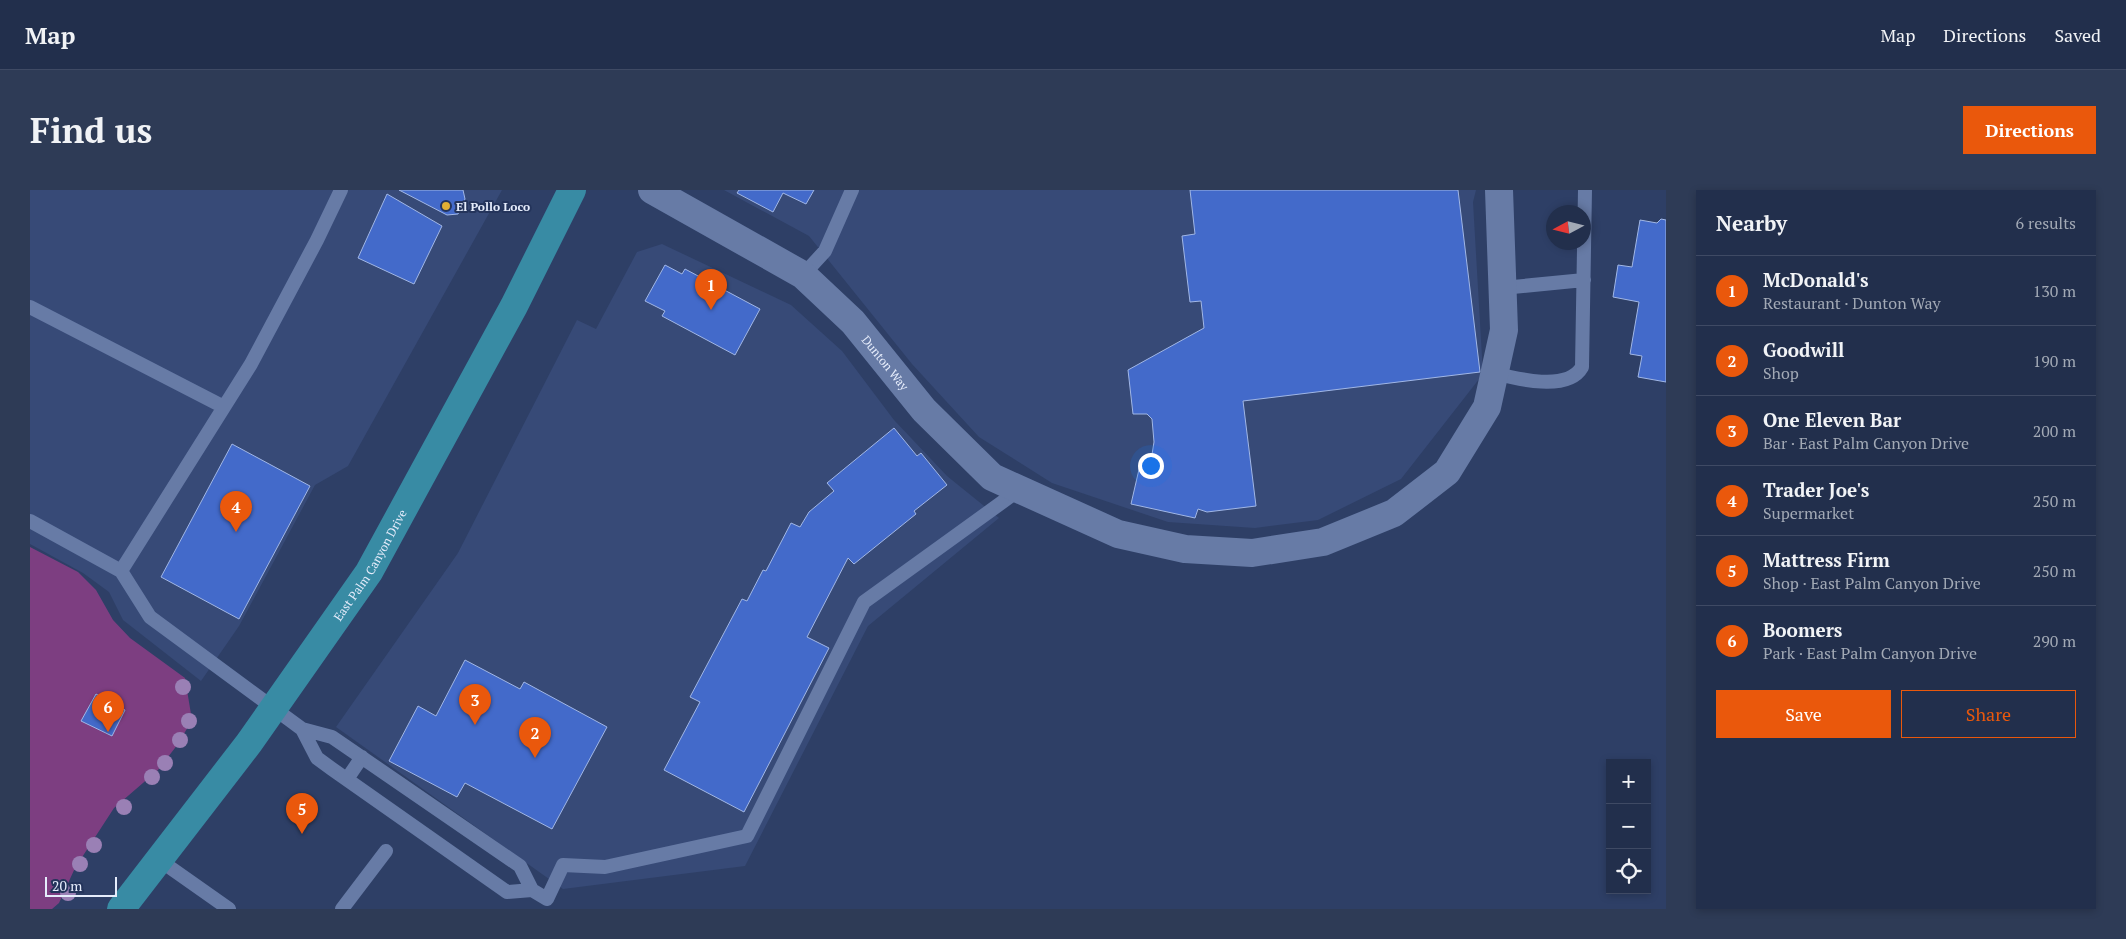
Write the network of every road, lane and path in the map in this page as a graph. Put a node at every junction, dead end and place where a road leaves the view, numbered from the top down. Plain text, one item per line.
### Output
1 (341, 190) edge
2 (572, 190) edge
3 (652, 190) edge
4 (852, 190) edge
5 (1499, 190) edge
6 (1585, 190) edge
7 (803, 275) junction
8 (1584, 280) junction
9 (1502, 288) junction
10 (30, 307) edge
11 (1494, 373) junction
12 (224, 407) junction
13 (1019, 490) junction
14 (30, 521) edge
15 (121, 571) junction
16 (274, 708) junction
17 (302, 729) junction
18 (362, 757) junction
19 (347, 779) junction
20 (386, 851) dead end
21 (158, 859) junction
22 (532, 890) junction
23 (126, 907) edge
24 (225, 908) edge
25 (342, 909) edge

1 - 12 lane
2 - 16 main road, East Palm Canyon Drive
3 - 7 street, Dunton Way
4 - 7 lane
5 - 9 street, Dunton Way
6 - 8 lane
7 - 13 street, Dunton Way
8 - 9 lane
8 - 11 lane
9 - 11 street, Dunton Way
10 - 12 lane
11 - 13 street, Dunton Way
12 - 15 lane
13 - 22 lane
14 - 15 lane
15 - 16 lane
16 - 17 lane
16 - 21 main road, East Palm Canyon Drive
17 - 18 lane
17 - 19 lane
18 - 19 lane
18 - 22 lane
19 - 22 lane
20 - 25 lane
21 - 23 main road, East Palm Canyon Drive
21 - 24 lane

